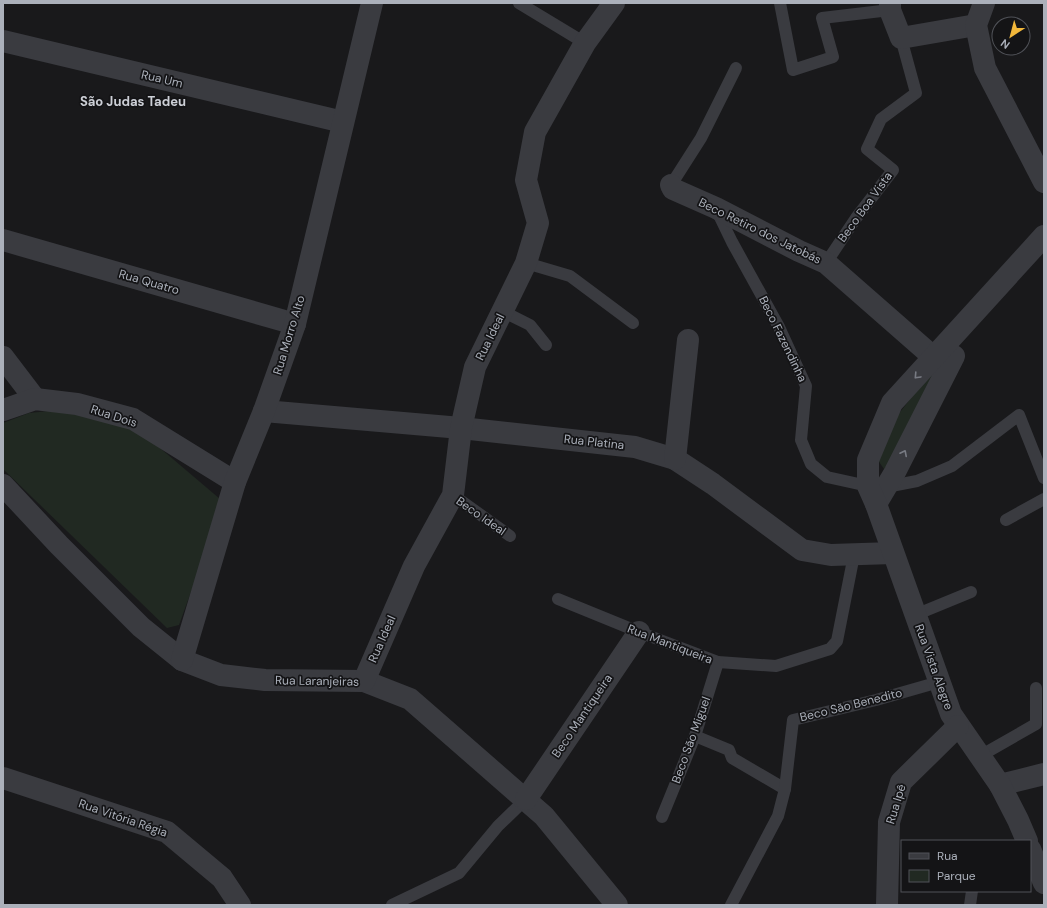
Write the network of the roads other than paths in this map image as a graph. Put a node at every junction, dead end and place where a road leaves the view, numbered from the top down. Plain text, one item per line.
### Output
1 (372, 3) edge
2 (519, 3) edge
3 (614, 3) edge
4 (780, 3) edge
5 (984, 3) edge
6 (890, 6) edge
7 (976, 25) junction
8 (901, 38) junction
9 (3, 41) edge
10 (585, 43) junction
11 (736, 68) dead end
12 (343, 122) junction
13 (1044, 182) edge
14 (671, 185) joint
15 (716, 208) junction
16 (1044, 236) edge
17 (3, 240) edge
18 (526, 263) junction
19 (826, 263) junction
20 (502, 311) junction
21 (633, 323) dead end
22 (294, 324) junction
23 (688, 340) dead end
24 (546, 345) dead end
25 (3, 357) edge
26 (940, 364) junction
27 (35, 399) junction
28 (3, 410) edge
29 (264, 411) junction
30 (461, 428) junction
31 (675, 459) junction
32 (1044, 478) edge
33 (235, 482) junction
34 (3, 485) edge
35 (876, 492) junction
36 (452, 495) junction
37 (1044, 499) edge
38 (1006, 520) dead end
39 (510, 536) dead end
40 (893, 553) junction
41 (854, 556) junction
42 (971, 592) dead end
43 (558, 599) dead end
44 (915, 615) junction
45 (639, 632) junction
46 (182, 660) junction
47 (718, 662) junction
48 (364, 681) junction
49 (939, 682) junction
50 (1036, 688) dead end
51 (958, 726) junction
52 (695, 736) junction
53 (980, 756) junction
54 (1044, 774) edge
55 (3, 778) edge
56 (1000, 785) junction
57 (786, 789) junction
58 (526, 799) junction
59 (662, 817) dead end
60 (1023, 840) edge
61 (895, 850) edge
62 (1031, 856) edge
63 (1044, 883) edge
64 (972, 892) edge
65 (240, 905) edge
66 (392, 905) edge
67 (617, 905) edge
68 (731, 905) edge
69 (887, 905) edge
70 (970, 905) edge

1 - 12 street, Rua Morro Alto
2 - 10 lane
3 - 10 street, Rua Ideal
4 - 6 lane
5 - 7 street
6 - 8 street
7 - 8 street
7 - 13 street
8 - 19 lane, Beco Boa Vista
9 - 12 street, Rua Um
10 - 18 street, Rua Ideal
11 - 14 lane, Beco Retiro dos Jatobás
12 - 22 street, Rua Morro Alto
14 - 15 street, Beco Retiro dos Jatobás
15 - 19 street, Beco Retiro dos Jatobás
15 - 35 lane, Beco Fazendinha
16 - 26 street, Rua Vista Alegre
17 - 22 street, Rua Quatro
18 - 20 street, Rua Ideal
18 - 21 lane
19 - 26 street, Beco Retiro dos Jatobás
20 - 24 lane
20 - 30 street, Rua Ideal
22 - 29 street, Rua Morro Alto
23 - 31 street
25 - 27 street
35 -> 26 street, Rua Vista Alegre
26 -> 35 street, Rua Vista Alegre
27 - 28 street, Rua Dois
27 - 33 street, Rua Dois
29 - 30 street, Rua Platina
29 - 33 street, Rua Morro Alto
30 - 31 street, Rua Platina
30 - 36 street, Rua Ideal
31 - 41 street, Rua Platina
32 - 35 lane
33 - 46 street, Rua Morro Alto
34 - 46 street, Rua Laranjeiras
35 - 40 street, Rua Vista Alegre
36 - 39 lane, Beco Ideal
36 - 48 street, Rua Ideal
37 - 38 lane
40 - 41 street, Rua Platina
40 - 44 street, Rua Vista Alegre
41 - 47 lane, Rua Mantiqueira
42 - 44 lane
43 - 45 lane, Rua Mantiqueira
44 - 49 street, Rua Vista Alegre
45 - 47 lane, Rua Mantiqueira
45 - 58 street, Beco Mantiqueira
46 - 48 street, Rua Laranjeiras
47 - 52 lane, Beco São Miguel
48 - 58 street, Rua Laranjeiras
49 - 51 street, Rua Vista Alegre
49 - 57 lane, Beco São Benedito
50 - 53 lane
51 - 53 street, Rua Vista Alegre
51 - 61 street, Rua Ipê
52 - 57 lane
52 - 59 lane, Beco São Miguel
53 - 56 street, Rua Vista Alegre
54 - 56 street
55 - 65 street, Rua Vitória Régia
56 - 60 street, Rua Vista Alegre
57 - 68 lane, Beco São Benedito
58 - 66 lane
58 - 67 street, Rua Laranjeiras
61 - 69 street, Rua Ipê
62 - 63 street, Rua Vista Alegre
64 - 70 lane

